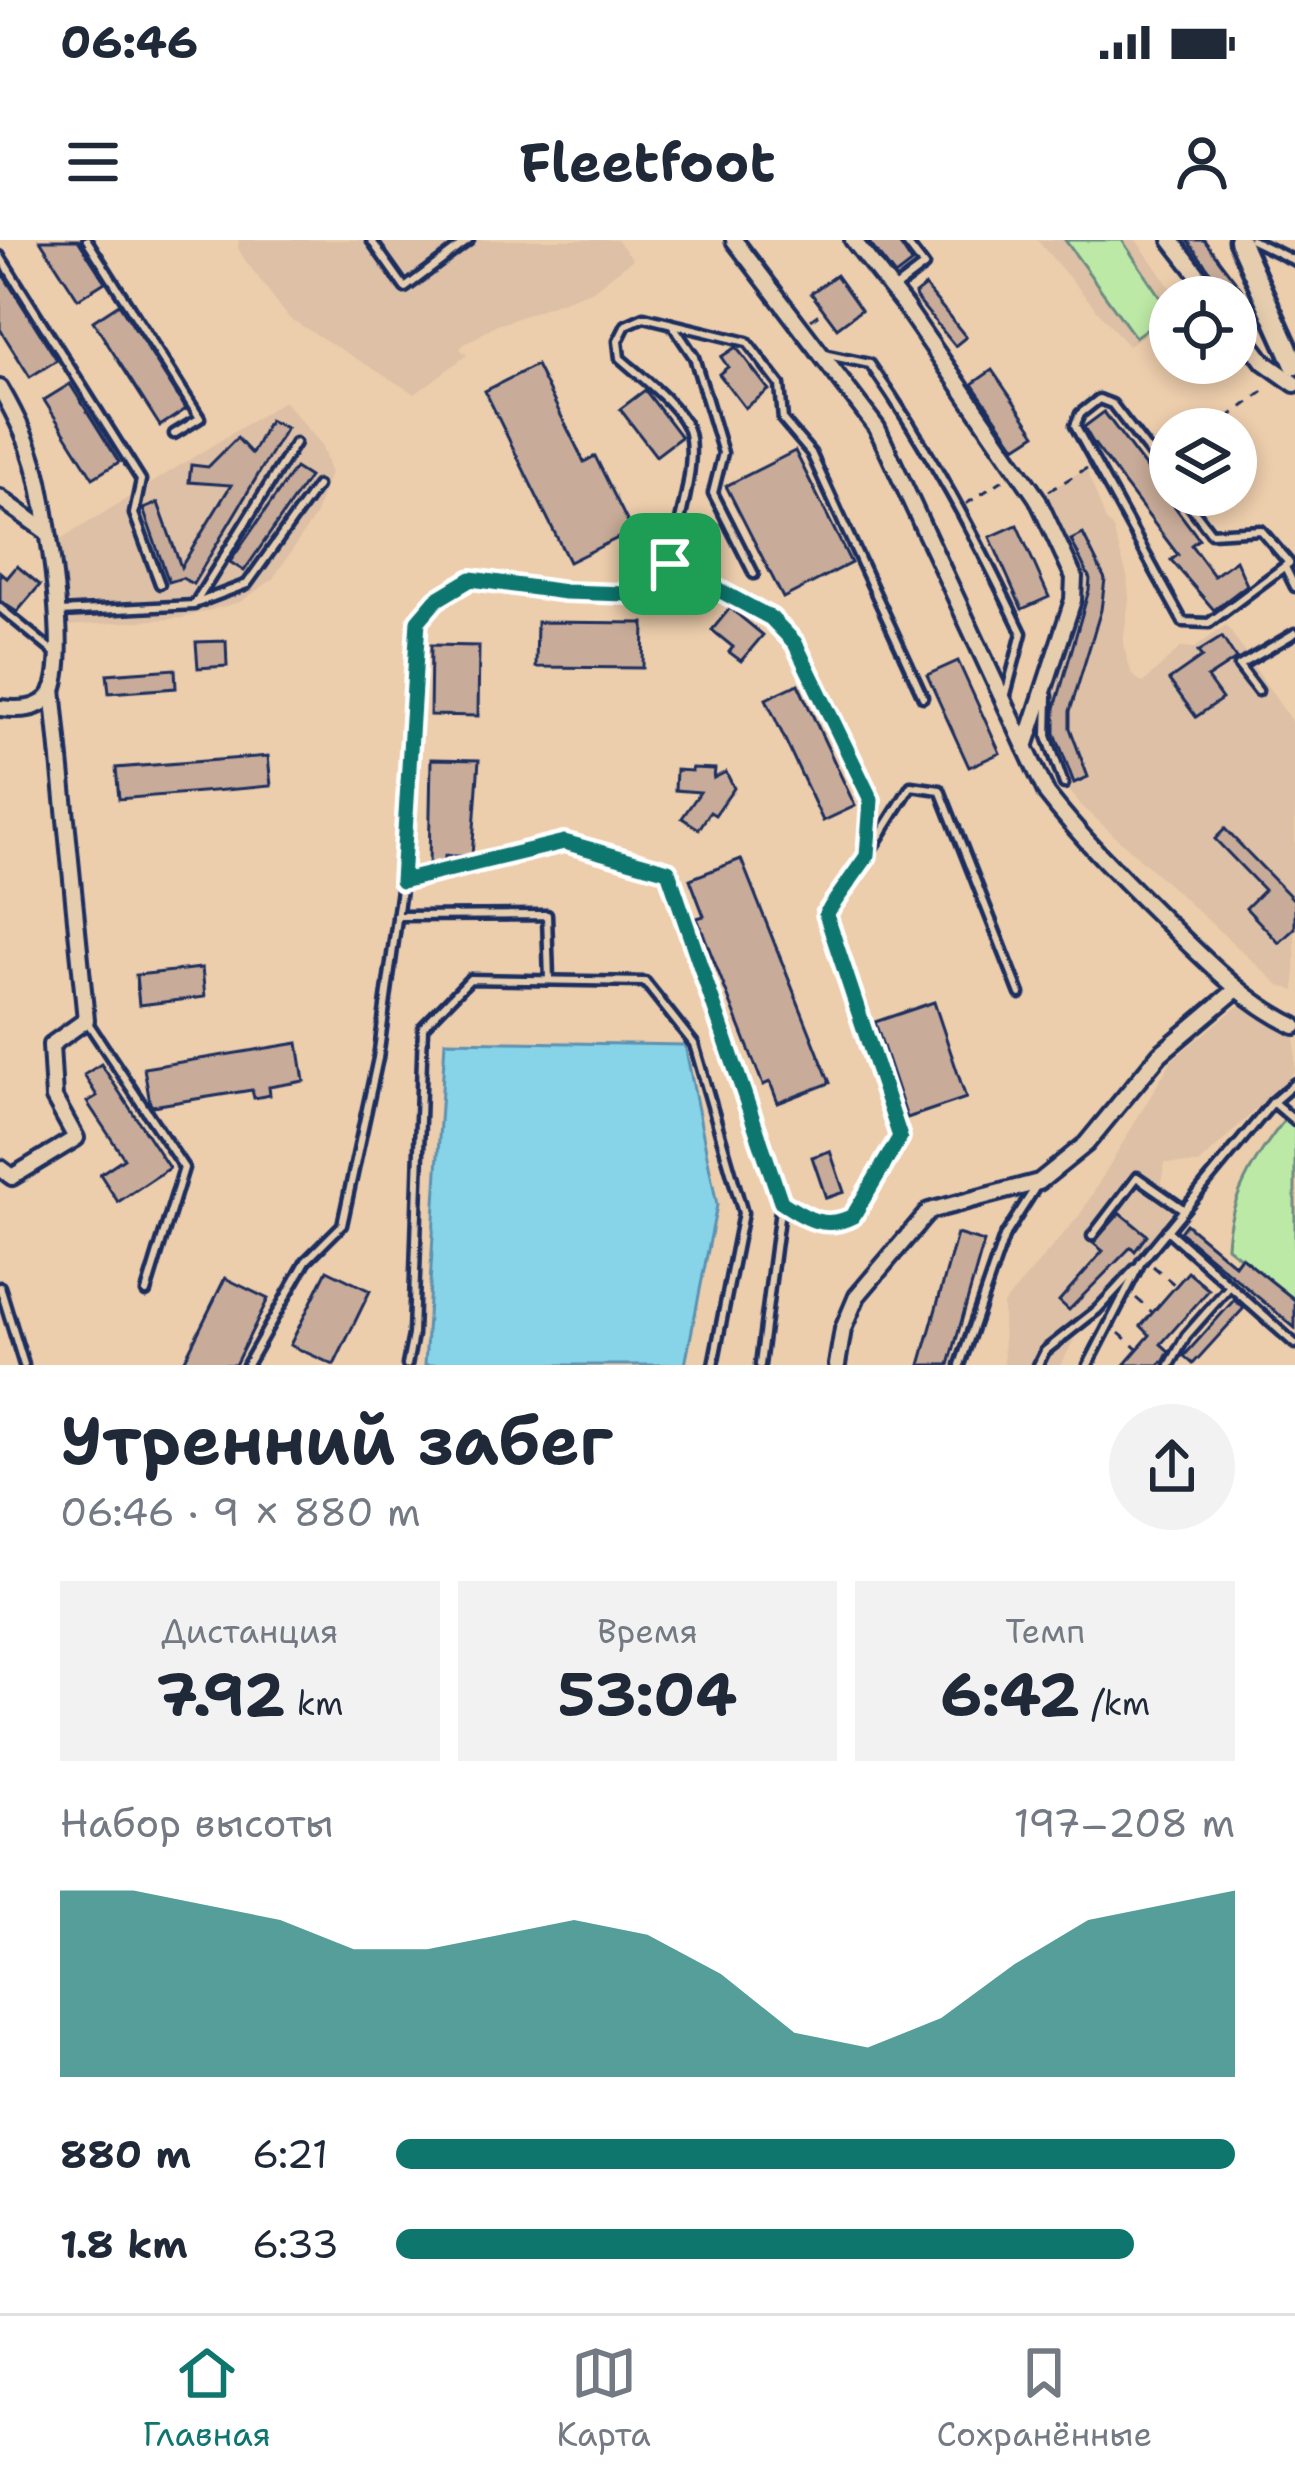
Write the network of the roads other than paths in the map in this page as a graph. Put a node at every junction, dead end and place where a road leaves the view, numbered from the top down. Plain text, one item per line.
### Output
1 (86, 240) edge
2 (371, 240) edge
3 (470, 240) edge
4 (734, 240) edge
5 (853, 240) edge
6 (904, 240) edge
7 (1172, 240) edge
8 (1239, 240) edge
9 (1252, 240) edge
10 (0, 256) edge
11 (1295, 261) edge
12 (1199, 276) edge
13 (892, 290) junction
14 (670, 321) junction
15 (818, 353) junction
16 (1257, 353) edge
17 (1292, 370) edge
18 (0, 388) edge
19 (174, 434) dead end
20 (295, 443) dead end
21 (1149, 452) edge
22 (317, 486) dead end
23 (0, 498) edge
24 (1198, 516) edge
25 (47, 532) junction
26 (670, 564) junction
27 (1285, 568) junction
28 (754, 574) dead end
29 (160, 584) dead end
30 (1295, 587) edge
31 (194, 605) junction
32 (0, 608) edge
33 (57, 612) junction
34 (1295, 633) edge
35 (58, 655) junction
36 (1048, 674) junction
37 (53, 689) junction
38 (1258, 691) dead end
39 (923, 698) dead end
40 (1004, 701) junction
41 (0, 708) edge
42 (1025, 747) junction
43 (1064, 784) dead end
44 (867, 856) junction
45 (402, 881) junction
46 (398, 916) junction
47 (549, 980) junction
48 (1237, 989) junction
49 (1020, 994) dead end
50 (86, 1020) junction
51 (1295, 1026) edge
52 (1295, 1083) edge
53 (1273, 1102) junction
54 (1295, 1121) edge
55 (0, 1168) edge
56 (1039, 1182) junction
57 (781, 1202) junction
58 (1183, 1209) junction
59 (1167, 1230) junction
60 (1092, 1236) dead end
61 (1141, 1262) junction
62 (1230, 1286) junction
63 (0, 1287) edge
64 (146, 1292) dead end
65 (1295, 1344) edge
66 (23, 1365) edge
67 (248, 1365) edge
68 (407, 1365) edge
69 (713, 1365) edge
70 (760, 1365) edge
71 (838, 1365) edge
72 (960, 1365) edge
73 (1038, 1365) edge
74 (1088, 1365) edge
75 (1170, 1365) edge

1 - 19 lane
2 - 3 lane
4 - 15 street
5 - 13 street
6 - 13 lane
7 - 12 street
8 - 17 main road
9 - 11 lane
10 - 29 lane
13 - 36 street
14 - 26 lane
14 - 28 lane
14 - 39 lane
15 - 40 street
15 - 40 lane
16 - 17 street
18 - 25 street
20 - 31 lane
21 - 27 lane
22 - 31 lane
23 - 25 street
24 - 27 lane
25 - 33 street
26 - 44 lane
26 - 45 lane
27 - 30 lane
31 - 33 lane
32 - 35 lane
33 - 35 street
34 - 38 lane
35 - 37 street
36 - 42 street
36 - 43 lane
37 - 41 street
37 - 50 street
40 - 42 street
42 - 48 street
44 - 49 lane
44 - 57 lane
45 - 46 lane
45 - 57 lane
46 - 47 lane
46 - 67 lane
47 - 68 lane
47 - 69 lane
48 - 51 street
48 - 56 street
50 - 55 street
50 - 64 lane
52 - 53 lane
53 - 54 lane
53 - 58 lane
56 - 71 street
56 - 72 lane
57 - 70 lane
58 - 59 lane
58 - 60 lane
59 - 61 lane
59 - 62 lane
61 - 73 lane
61 - 74 lane
62 - 65 lane
62 - 75 lane
63 - 66 lane

